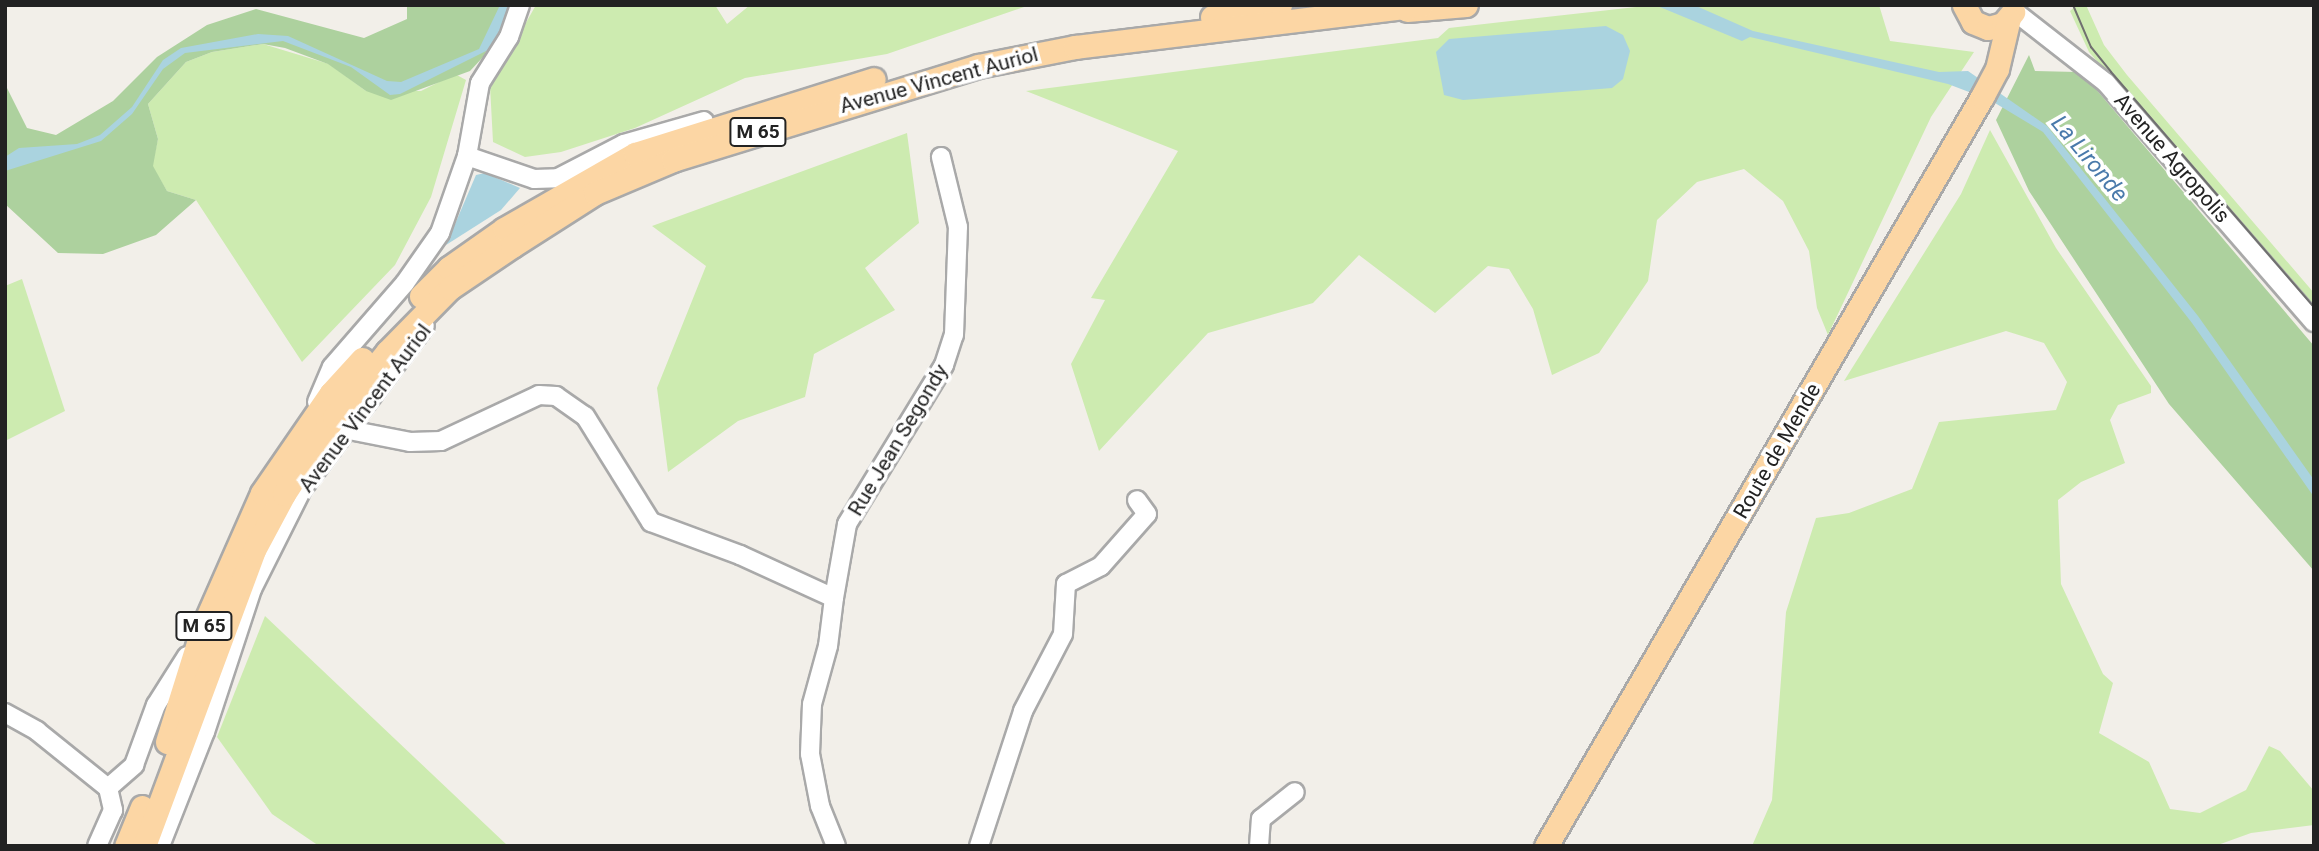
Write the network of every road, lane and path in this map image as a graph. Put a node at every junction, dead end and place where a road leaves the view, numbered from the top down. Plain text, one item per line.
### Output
1 (520, 5) edge
2 (1280, 5) edge
3 (1304, 5) edge
4 (1421, 5) edge
5 (1466, 5) edge
6 (1964, 5) edge
7 (2013, 12) edge
8 (1351, 14) junction
9 (1212, 17) junction
10 (1988, 27) junction
11 (2001, 52) junction
12 (821, 95) junction
13 (467, 156) junction
14 (941, 157) dead end
15 (489, 261) junction
16 (2314, 322) edge
17 (308, 425) junction
18 (344, 429) junction
19 (1137, 500) dead end
20 (834, 598) junction
21 (203, 629) junction
22 (5, 713) edge
23 (108, 788) junction
24 (1295, 792) dead end
25 (97, 846) edge
26 (126, 846) edge
27 (144, 846) edge
28 (160, 846) edge
29 (836, 846) edge
30 (979, 846) edge
31 (1259, 846) edge
32 (1546, 846) edge

1 - 13 street
2 - 9 main road, M 65
3 - 9 main road, Avenue Vincent Auriol / M 65
4 - 8 main road, Avenue Vincent Auriol / M 65
5 - 8 main road, M 65
6 - 10 main road
7 - 10 main road
7 - 11 main road, Route de Mende
7 - 16 street, Avenue Agropolis
8 - 15 main road, Avenue Vincent Auriol / M 65
9 - 12 main road, Avenue Vincent Auriol / M 65
10 - 11 main road
11 - 32 main road, Route de Mende
12 - 13 street, Avenue Vincent Auriol
12 - 17 main road, Avenue Vincent Auriol / M 65
13 - 17 street
14 - 20 street, Rue Jean Segondy
15 - 18 street, Avenue Vincent Auriol
15 - 27 main road, Avenue Vincent Auriol / M 65
17 - 21 main road, Avenue Vincent Auriol / M 65
18 - 20 street
18 - 28 street, Avenue Vincent Auriol
19 - 30 street
20 - 29 street, Rue Jean Segondy
21 - 23 street, Avenue Vincent Auriol
21 - 26 main road, Avenue Vincent Auriol / M 65
22 - 23 street
23 - 25 street
24 - 31 street

